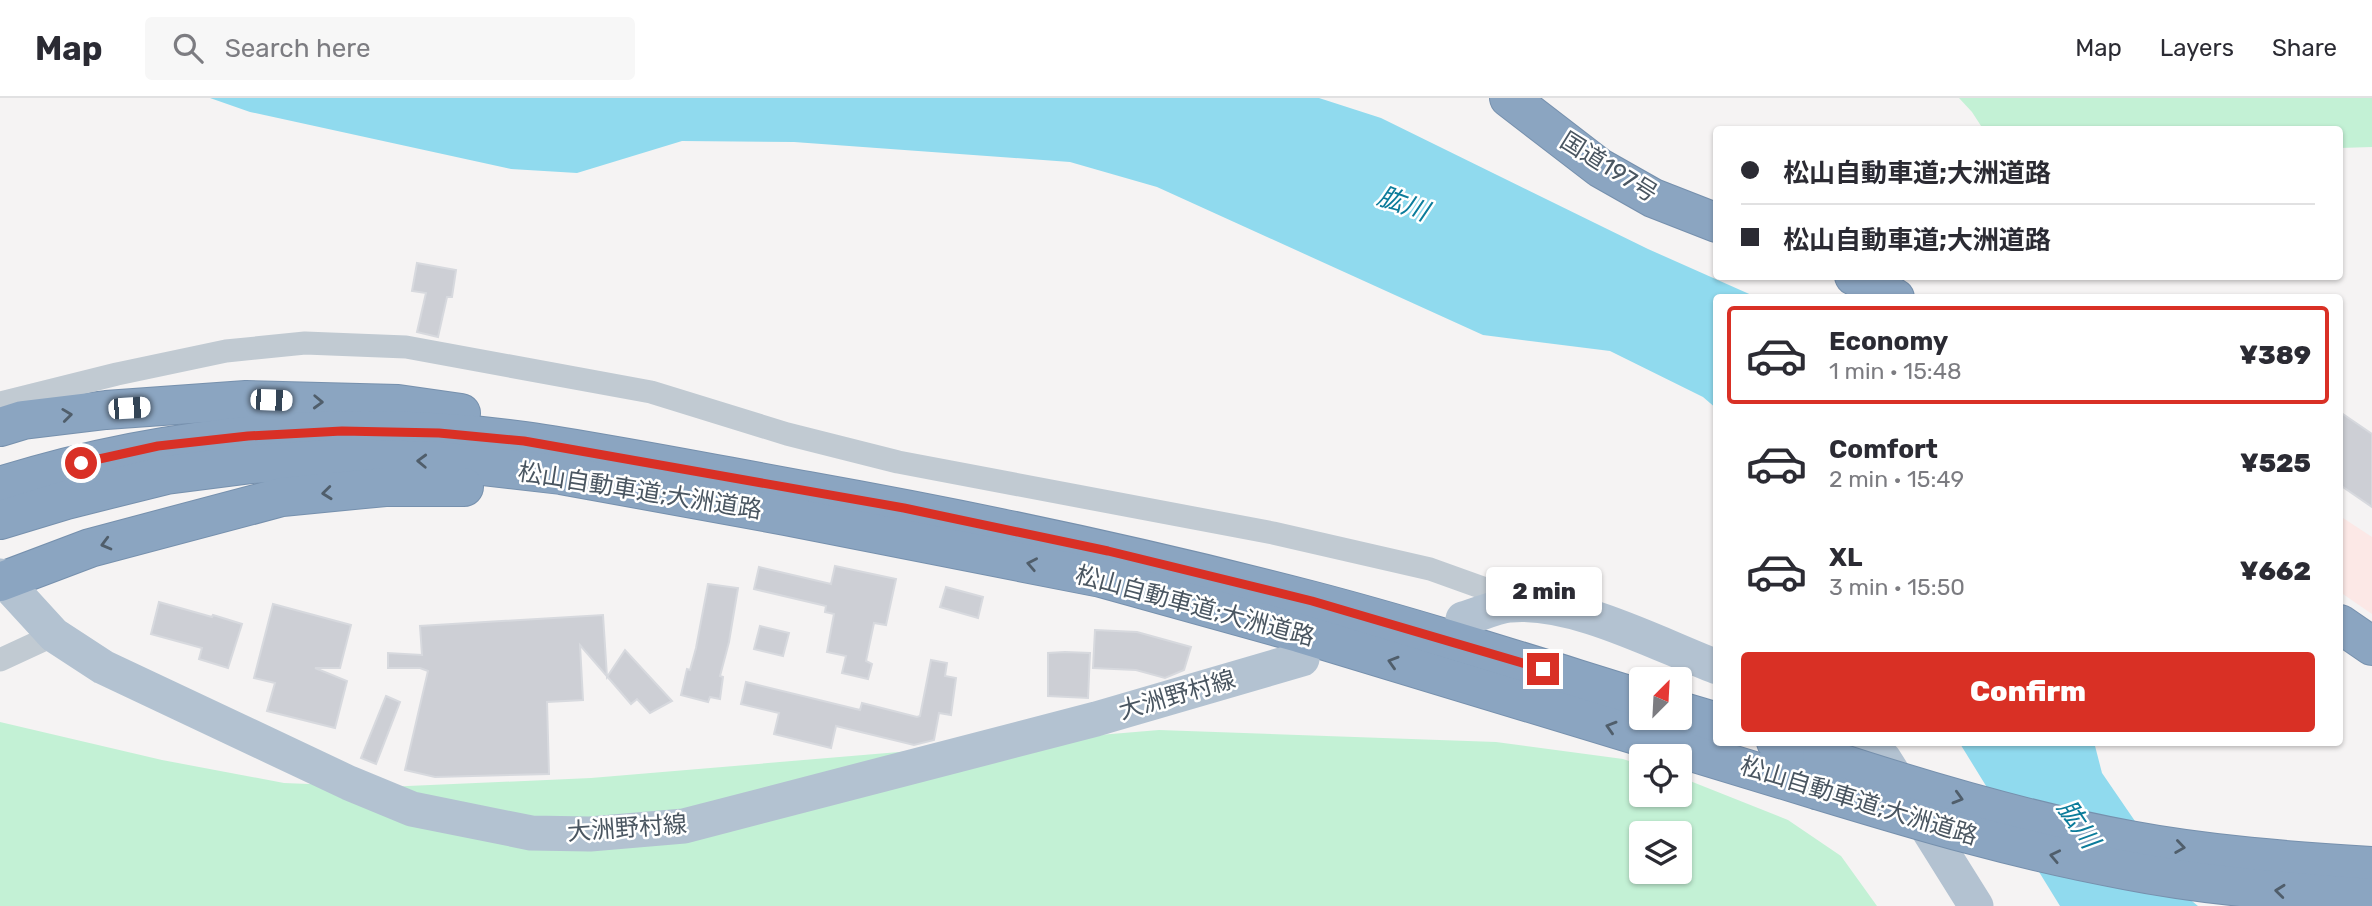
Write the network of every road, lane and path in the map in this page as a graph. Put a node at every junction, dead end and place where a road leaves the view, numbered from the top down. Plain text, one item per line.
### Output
1 (1509, 98) edge
2 (1713, 221) edge
3 (1861, 280) edge
4 (1888, 294) edge
5 (0, 403) edge
6 (0, 427) edge
7 (0, 486) edge
8 (782, 501) junction
9 (0, 520) edge
10 (1, 579) edge
11 (1508, 606) junction
12 (1463, 619) dead end
13 (2343, 626) edge
14 (54, 635) junction
15 (2372, 646) edge
16 (1302, 659) dead end
17 (0, 660) edge
18 (1713, 665) edge
19 (1629, 695) edge
20 (1692, 715) edge
21 (1713, 721) edge
22 (1713, 745) edge
23 (1717, 746) edge
24 (1782, 746) edge
25 (1870, 746) edge
26 (1820, 774) junction
27 (2372, 866) edge
28 (2372, 898) edge
29 (1976, 906) edge

1 - 2 highway, 国道197号
3 - 4 highway
5 - 11 street
6 -> 8 highway
7 - 8 highway, 松山自動車道;大洲道路
8 -> 9 highway, 松山自動車道;大洲道路
8 -> 10 highway
8 - 19 highway, 松山自動車道;大洲道路
22 -> 8 highway, 松山自動車道;大洲道路
10 - 14 main road, 大洲野村線
11 - 12 main road
11 - 18 main road
13 - 15 highway
14 - 16 main road, 大洲野村線
14 - 17 street
20 - 21 highway
26 -> 23 highway, 松山自動車道;大洲道路
24 - 26 highway, 松山自動車道;大洲道路
25 - 29 main road
26 -> 27 highway, 松山自動車道;大洲道路, bridge
28 -> 26 highway, 松山自動車道;大洲道路, bridge

